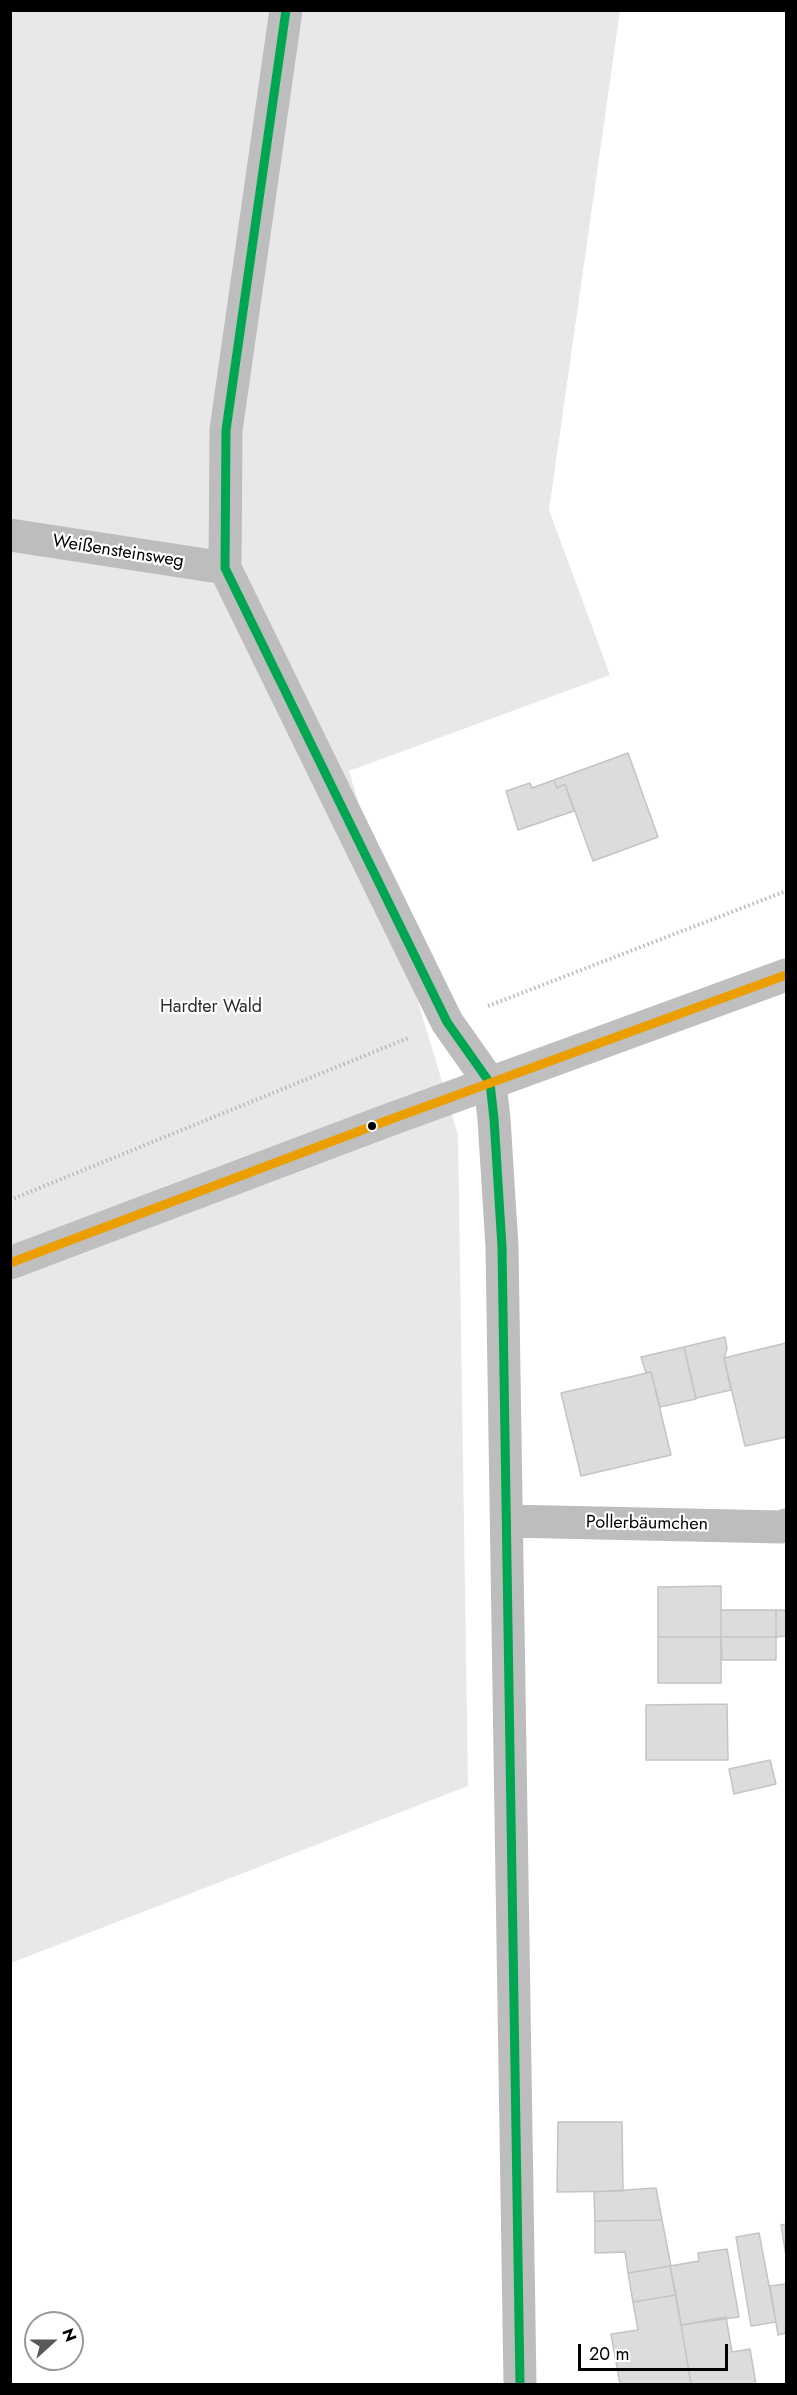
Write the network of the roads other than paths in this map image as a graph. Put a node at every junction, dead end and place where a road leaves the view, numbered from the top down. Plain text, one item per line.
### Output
1 (286, 10) edge
2 (10, 535) edge
3 (225, 568) junction
4 (786, 975) edge
5 (490, 1083) junction
6 (10, 1263) edge
7 (507, 1521) junction
8 (786, 1525) edge
9 (520, 2385) edge

1 - 3 street
2 - 3 street, Weißensteinsweg
3 - 5 street
4 - 5 main road
5 - 6 main road
5 - 7 street
7 - 8 street, Pollerbäumchen
7 - 9 street

